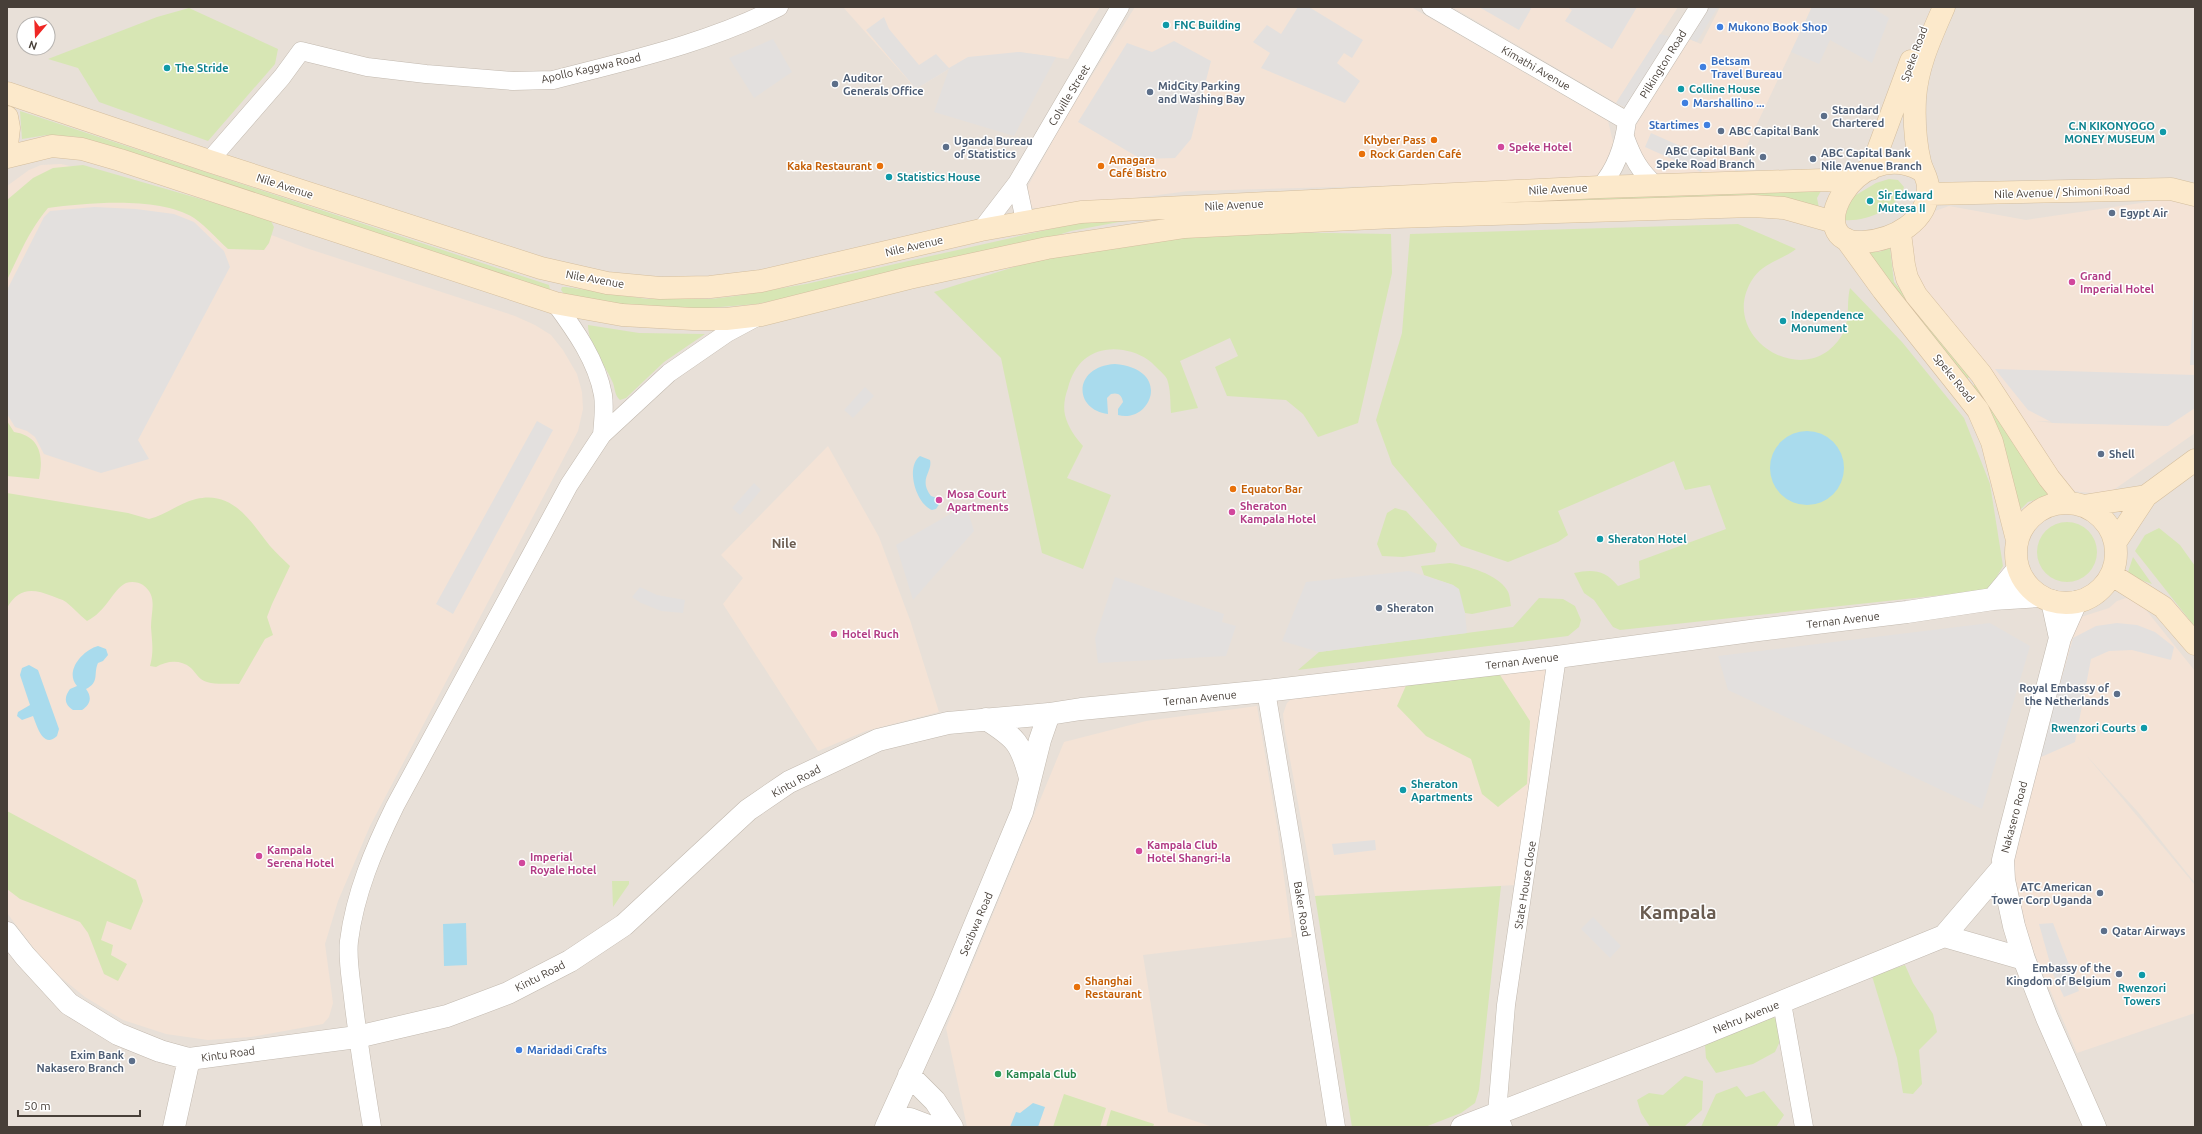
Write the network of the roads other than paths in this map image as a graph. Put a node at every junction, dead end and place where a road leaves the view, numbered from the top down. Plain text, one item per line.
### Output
1 (779, 7) edge
2 (1120, 7) edge
3 (1431, 7) edge
4 (1699, 7) edge
5 (1931, 7) edge
6 (1944, 7) edge
7 (7, 93) edge
8 (7, 117) edge
9 (1626, 129) junction
10 (7, 145) edge
11 (7, 157) edge
12 (209, 161) junction
13 (1871, 169) junction
14 (1922, 170) junction
15 (1850, 182) junction
16 (1017, 183) junction
17 (1656, 186) junction
18 (1600, 188) junction
19 (1928, 194) junction
20 (2195, 195) edge
21 (1025, 221) junction
22 (1834, 222) junction
23 (981, 230) junction
24 (1900, 233) junction
25 (1846, 240) junction
26 (555, 304) junction
27 (761, 315) junction
28 (602, 435) junction
29 (2195, 460) edge
30 (2146, 496) junction
31 (2076, 504) junction
32 (2017, 540) junction
33 (2116, 543) junction
34 (2018, 569) junction
35 (2112, 575) junction
36 (1993, 599) junction
37 (2046, 599) junction
38 (2076, 602) junction
39 (2060, 638) junction
40 (2195, 644) edge
41 (1557, 657) junction
42 (1266, 691) junction
43 (1050, 714) junction
44 (986, 719) junction
45 (1030, 779) junction
46 (2003, 867) junction
47 (7, 933) edge
48 (1944, 936) junction
49 (2024, 959) junction
50 (1782, 1003) junction
51 (357, 1037) junction
52 (189, 1059) junction
53 (909, 1075) junction
54 (1500, 1120) edge
55 (888, 1123) edge
56 (174, 1127) edge
57 (372, 1127) edge
58 (931, 1127) edge
59 (952, 1127) edge
60 (1336, 1127) edge
61 (1462, 1127) edge
62 (1804, 1127) edge
63 (2095, 1127) edge

1 - 12 street, Apollo Kaggwa Road
2 - 16 street, Colville Street
3 - 9 street, Kimathi Avenue
4 - 9 street, Pilkington Road
5 - 13 main road, Speke Road
6 - 14 main road, Speke Road
7 - 12 main road, Nile Avenue
8 - 10 main road
9 - 17 street
9 - 18 street
11 - 26 main road, Nile Avenue
12 - 23 main road, Nile Avenue
13 - 14 main road
13 - 15 main road
14 - 19 main road
15 - 17 main road, Nile Avenue
15 - 22 main road
16 - 21 street
16 - 23 street, Colville Street
17 - 18 main road, Nile Avenue
18 - 21 main road, Nile Avenue
19 - 20 main road, Nile Avenue / Shimoni Road
19 - 24 main road
21 - 23 main road, Nile Avenue
22 - 25 main road
22 - 27 main road, Nile Avenue
24 - 25 main road
24 - 31 main road, Speke Road
25 - 32 main road, Speke Road
26 - 27 main road, Nile Avenue
26 - 28 street
27 - 28 street
28 - 51 street
29 - 30 main road
30 - 31 main road
30 - 33 main road
31 - 32 main road
31 - 33 main road
32 - 34 main road
33 - 35 main road
34 - 36 street
34 - 37 main road
35 - 38 main road
35 - 40 main road
36 - 37 street, Ternan Avenue
36 - 41 street, Ternan Avenue
37 - 38 main road
37 - 39 street, Nakasero Road
38 - 39 street, Nakasero Road
39 - 46 street, Nakasero Road
41 - 42 street, Ternan Avenue
41 - 54 street, State House Close
42 - 43 street, Ternan Avenue
42 - 60 street, Baker Road
43 - 44 street, Kintu Road
43 - 45 street, Sezibwa Road
44 - 45 street
44 - 51 street, Kintu Road
45 - 53 street, Sezibwa Road
46 - 48 street, Nehru Avenue
46 - 49 street, Nakasero Road
47 - 52 street, Kintu Road
48 - 49 street
48 - 50 street, Nehru Avenue
49 - 63 street, Nakasero Road
50 - 54 street, Nehru Avenue
50 - 62 street
51 - 52 street, Kintu Road
51 - 57 street
52 - 56 street
53 - 55 street, Sezibwa Road
53 - 59 street
54 - 61 street, Nehru Avenue
55 - 58 street

